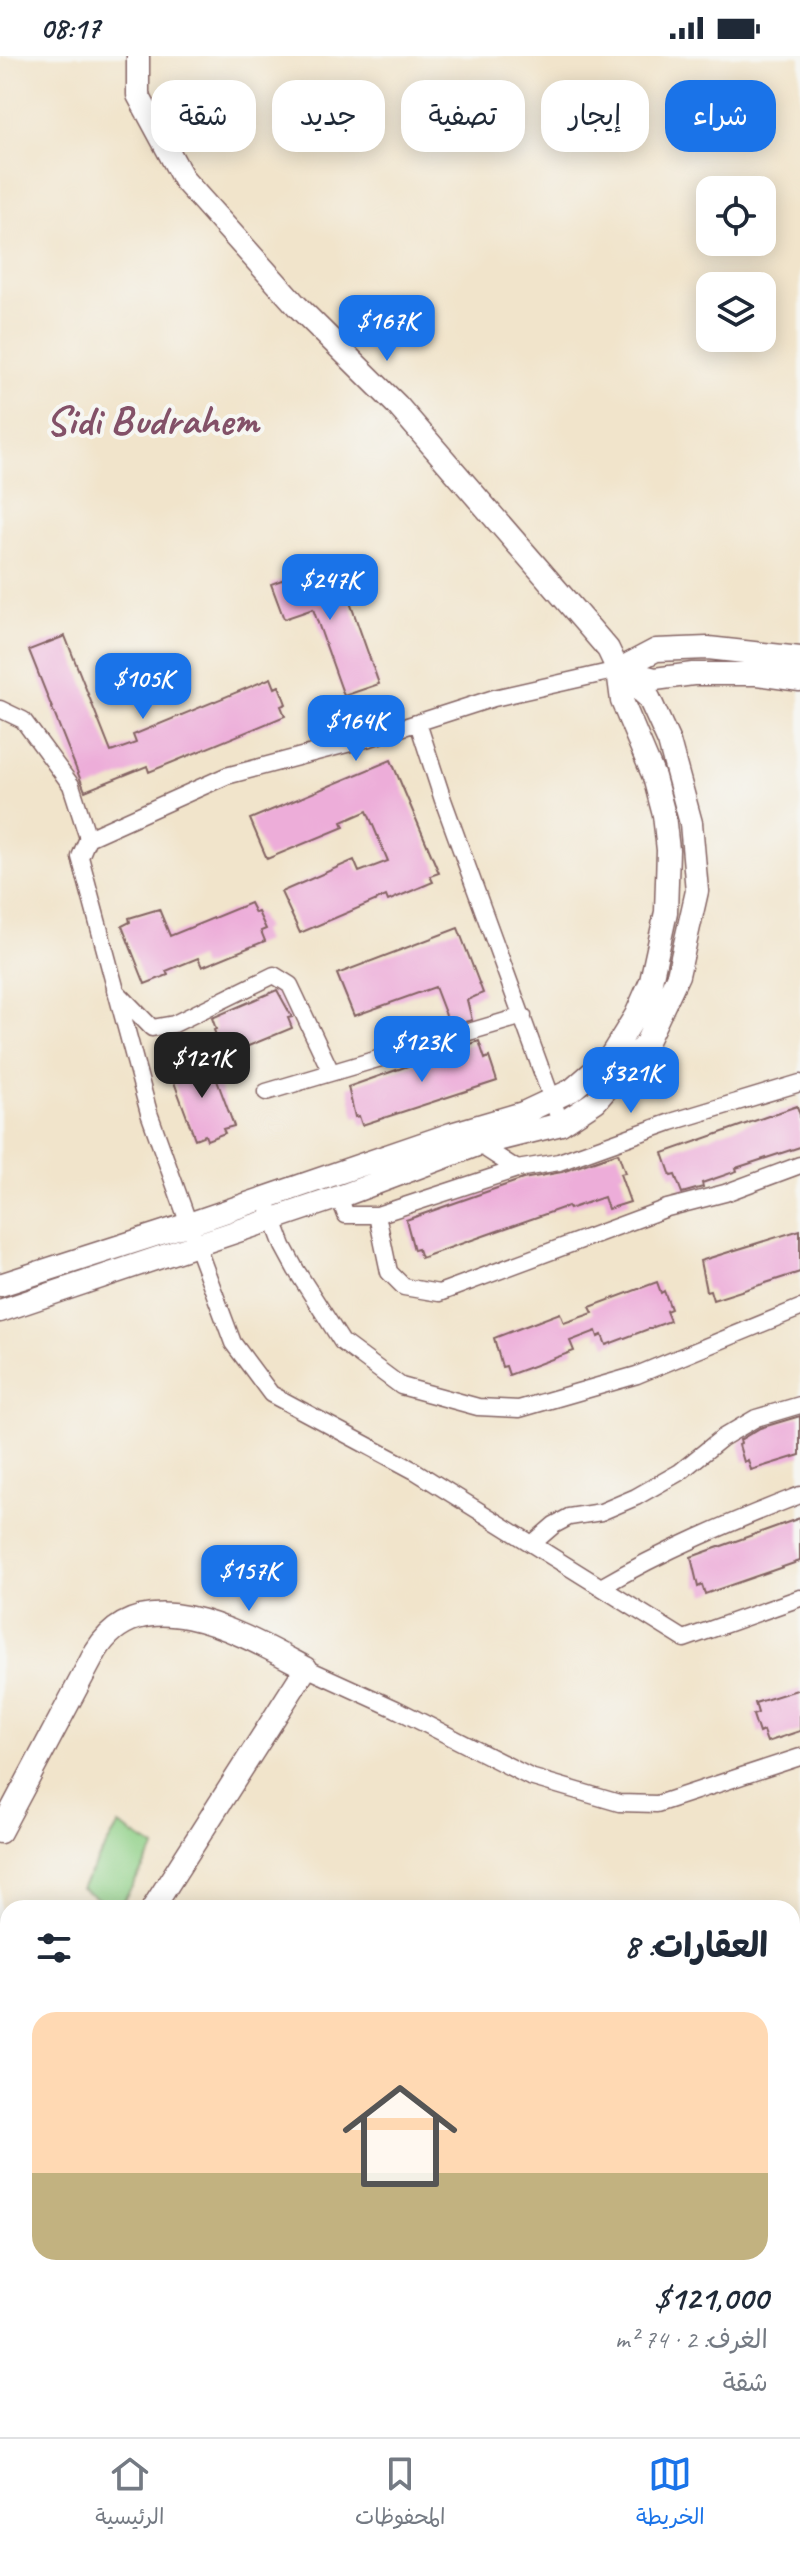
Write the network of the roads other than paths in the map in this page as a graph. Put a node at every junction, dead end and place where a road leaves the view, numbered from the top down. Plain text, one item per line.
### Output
1 (138, 56) edge
2 (800, 658) edge
3 (618, 670) junction
4 (800, 680) edge
5 (0, 709) edge
6 (418, 723) junction
7 (88, 838) junction
8 (113, 988) junction
9 (523, 1016) junction
10 (331, 1072) junction
11 (800, 1083) edge
12 (266, 1092) dead end
13 (551, 1099) junction
14 (561, 1124) junction
15 (470, 1138) junction
16 (800, 1165) edge
17 (517, 1169) junction
18 (339, 1197) junction
19 (269, 1209) junction
20 (377, 1215) junction
21 (192, 1234) junction
22 (0, 1285) edge
23 (800, 1308) edge
24 (0, 1311) edge
25 (800, 1405) edge
26 (800, 1495) edge
27 (532, 1544) junction
28 (601, 1587) junction
29 (800, 1598) edge
30 (306, 1668) junction
31 (800, 1757) edge
32 (0, 1832) edge
33 (158, 1900) edge

1 - 3 street
2 - 3 street
3 - 4 street
3 - 6 street
3 - 13 street
3 - 14 street
5 - 7 street
6 - 7 street
6 - 9 street
7 - 8 street
8 - 10 street
8 - 21 street
9 - 10 street
9 - 13 street
10 - 12 street
11 - 17 street
13 - 14 street
13 - 15 street
14 - 15 street
15 - 17 street
15 - 18 street
15 - 19 street
16 - 20 street
17 - 20 street
18 - 19 street
18 - 20 street
19 - 21 street
19 - 23 street
21 - 22 street
21 - 24 street
21 - 27 street
25 - 27 street
26 - 28 street
27 - 28 street
28 - 29 street
30 - 31 street
30 - 32 street
30 - 33 street

